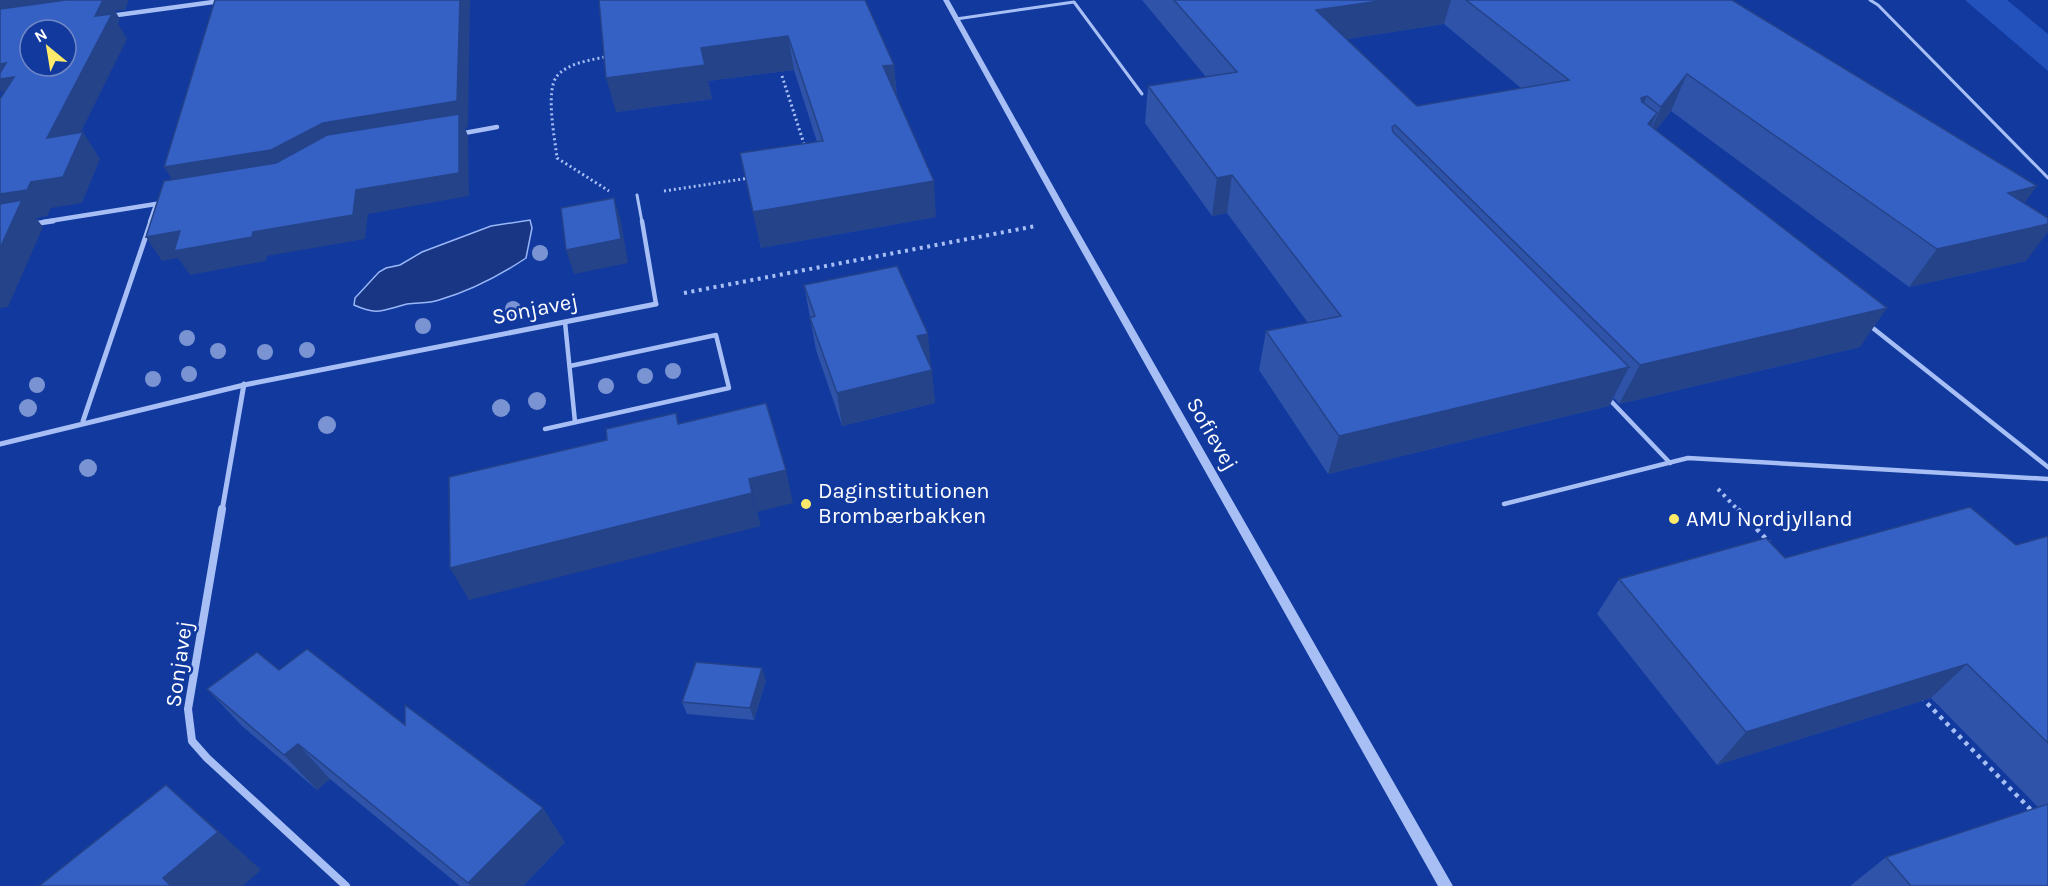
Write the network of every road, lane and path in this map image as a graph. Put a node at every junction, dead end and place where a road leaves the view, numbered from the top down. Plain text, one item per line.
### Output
1 (228, 0) edge
2 (946, 0) edge
3 (1870, 0) edge
4 (104, 17) edge
5 (956, 19) junction
6 (614, 55) edge
7 (782, 76) dead end
8 (1142, 94) dead end
9 (497, 127) dead end
10 (451, 135) edge
11 (808, 156) edge
12 (754, 177) edge
13 (2048, 178) edge
14 (638, 195) junction
15 (166, 203) edge
16 (156, 205) junction
17 (1068, 220) junction
18 (22, 226) edge
19 (656, 304) junction
20 (1862, 320) edge
21 (565, 322) junction
22 (570, 366) junction
23 (244, 384) junction
24 (1605, 395) edge
25 (83, 421) junction
26 (575, 422) junction
27 (545, 429) dead end
28 (0, 444) edge
29 (1688, 458) junction
30 (1670, 463) junction
31 (2048, 466) edge
32 (2048, 479) edge
33 (1504, 504) dead end
34 (1778, 551) edge
35 (1917, 693) edge
36 (2040, 819) edge
37 (346, 886) edge
38 (1446, 886) edge

1 - 4 street
2 - 5 street, Sofievej
3 - 13 lane
5 - 8 lane
5 - 17 street, Sofievej
6 - 14 path
7 - 11 path
9 - 10 street
12 - 14 path
14 - 19 lane
15 - 16 street
16 - 18 street
16 - 25 street
17 - 19 path
17 - 38 street, Sofievej
19 - 21 street, Sonjavej
20 - 31 lane
21 - 22 lane
21 - 23 street, Sonjavej
22 - 26 lane
22 - 26 lane
23 - 25 street, Sonjavej
23 - 37 street, Sonjavej
24 - 30 lane
25 - 28 street, Sonjavej
26 - 27 lane
29 - 30 lane
29 - 32 lane
29 - 34 path
30 - 33 lane
35 - 36 path

